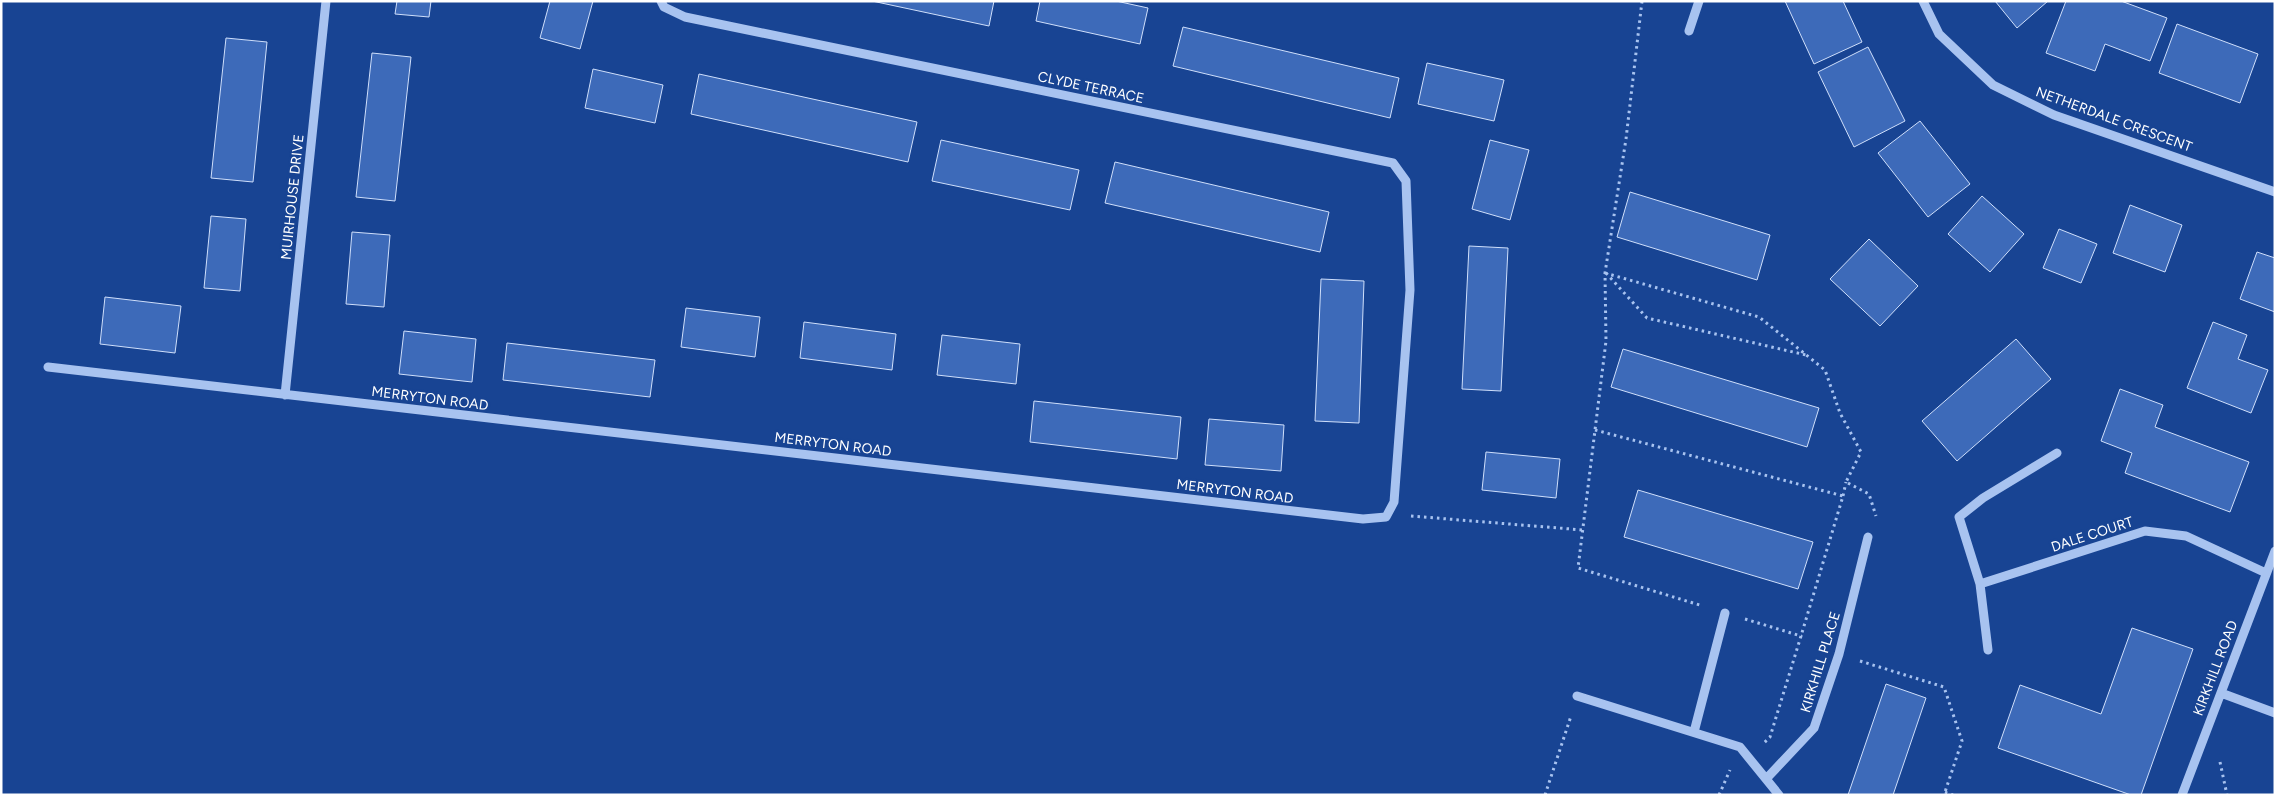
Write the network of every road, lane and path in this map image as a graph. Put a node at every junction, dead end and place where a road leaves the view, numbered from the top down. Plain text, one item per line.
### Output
1 (326, 1) edge
2 (661, 1) edge
3 (1642, 1) edge
4 (1699, 1) edge
5 (1924, 1) edge
6 (1689, 31) dead end
7 (2275, 192) edge
8 (1605, 273) junction
9 (1808, 356) junction
10 (48, 367) dead end
11 (285, 395) junction
12 (1595, 430) junction
13 (2057, 453) dead end
14 (1846, 482) junction
15 (1843, 496) junction
16 (1386, 517) junction
17 (1583, 530) junction
18 (1868, 537) joint
19 (2275, 551) edge
20 (2266, 573) junction
21 (1980, 584) junction
22 (1725, 613) junction
23 (1802, 636) junction
24 (1988, 650) dead end
25 (1839, 654) junction
26 (2221, 692) junction
27 (1577, 696) joint
28 (2275, 713) edge
29 (1694, 732) junction
30 (1750, 758) junction
31 (1766, 779) junction
32 (1944, 793) edge
33 (1546, 795) edge
34 (1779, 795) edge
35 (1953, 795) edge
36 (2182, 795) edge

1 - 11 street, MUIRHOUSE DRIVE
2 - 16 street, CLYDE TERRACE
3 - 8 path
4 - 6 street
5 - 7 street, NETHERDALE CRESCENT
8 - 9 path
8 - 9 path
8 - 12 path
9 - 14 path
10 - 11 street, MERRYTON ROAD
11 - 16 street, MERRYTON ROAD
12 - 15 path
12 - 17 path
13 - 21 street
14 - 15 path
14 - 18 path
15 - 23 path
16 - 17 path
17 - 22 path
18 - 25 street, KIRKHILL PLACE
19 - 20 street, KIRKHILL ROAD
20 - 21 street, DALE COURT
20 - 26 street, KIRKHILL ROAD
21 - 24 street
22 - 23 path
22 - 29 street
23 - 30 path
25 - 31 street, KIRKHILL PLACE
25 - 32 path
26 - 28 street
26 - 36 street, KIRKHILL ROAD
27 - 29 street
27 - 33 path
29 - 30 street
30 - 31 street
31 - 34 street
32 - 35 path

